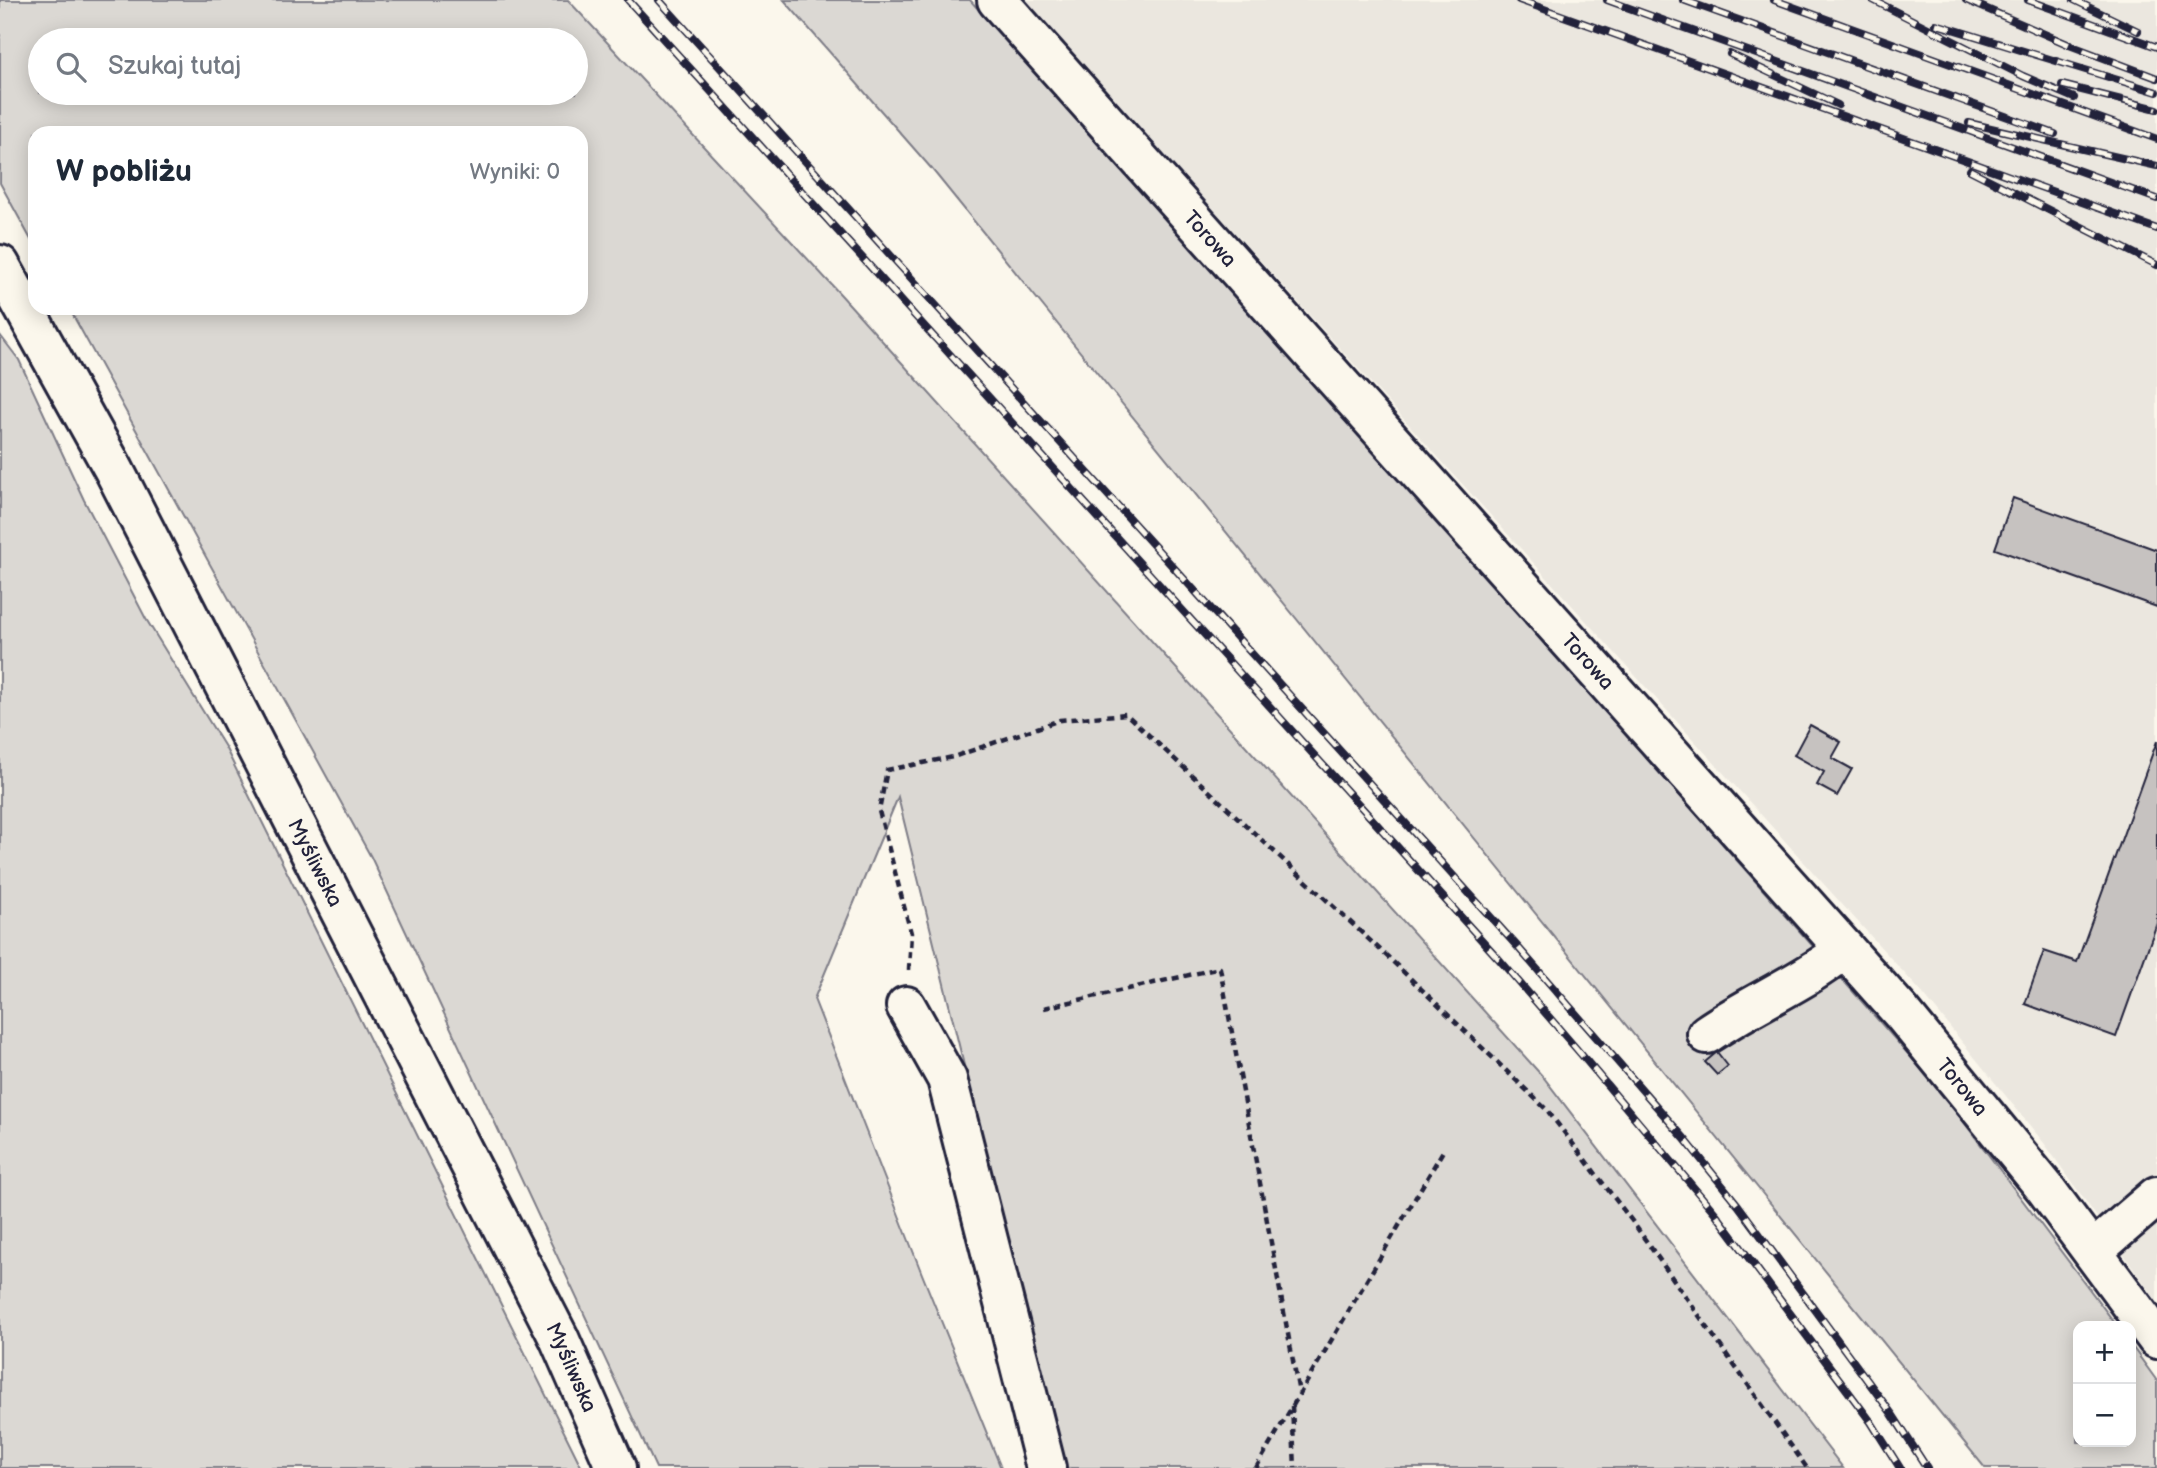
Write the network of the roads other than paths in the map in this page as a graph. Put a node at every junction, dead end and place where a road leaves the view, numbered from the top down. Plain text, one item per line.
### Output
1 (998, 0) edge
2 (0, 265) edge
3 (1845, 949) junction
4 (906, 1006) road end
5 (1707, 1034) dead end
6 (2157, 1196) edge
7 (2093, 1251) junction
8 (2156, 1337) edge
9 (615, 1468) edge
10 (1046, 1468) edge

1 - 3 street, Torowa
2 - 9 street, Myśliwska
3 - 5 street
3 - 7 street, Torowa
4 - 10 street
6 - 7 street
7 - 8 street, Torowa

